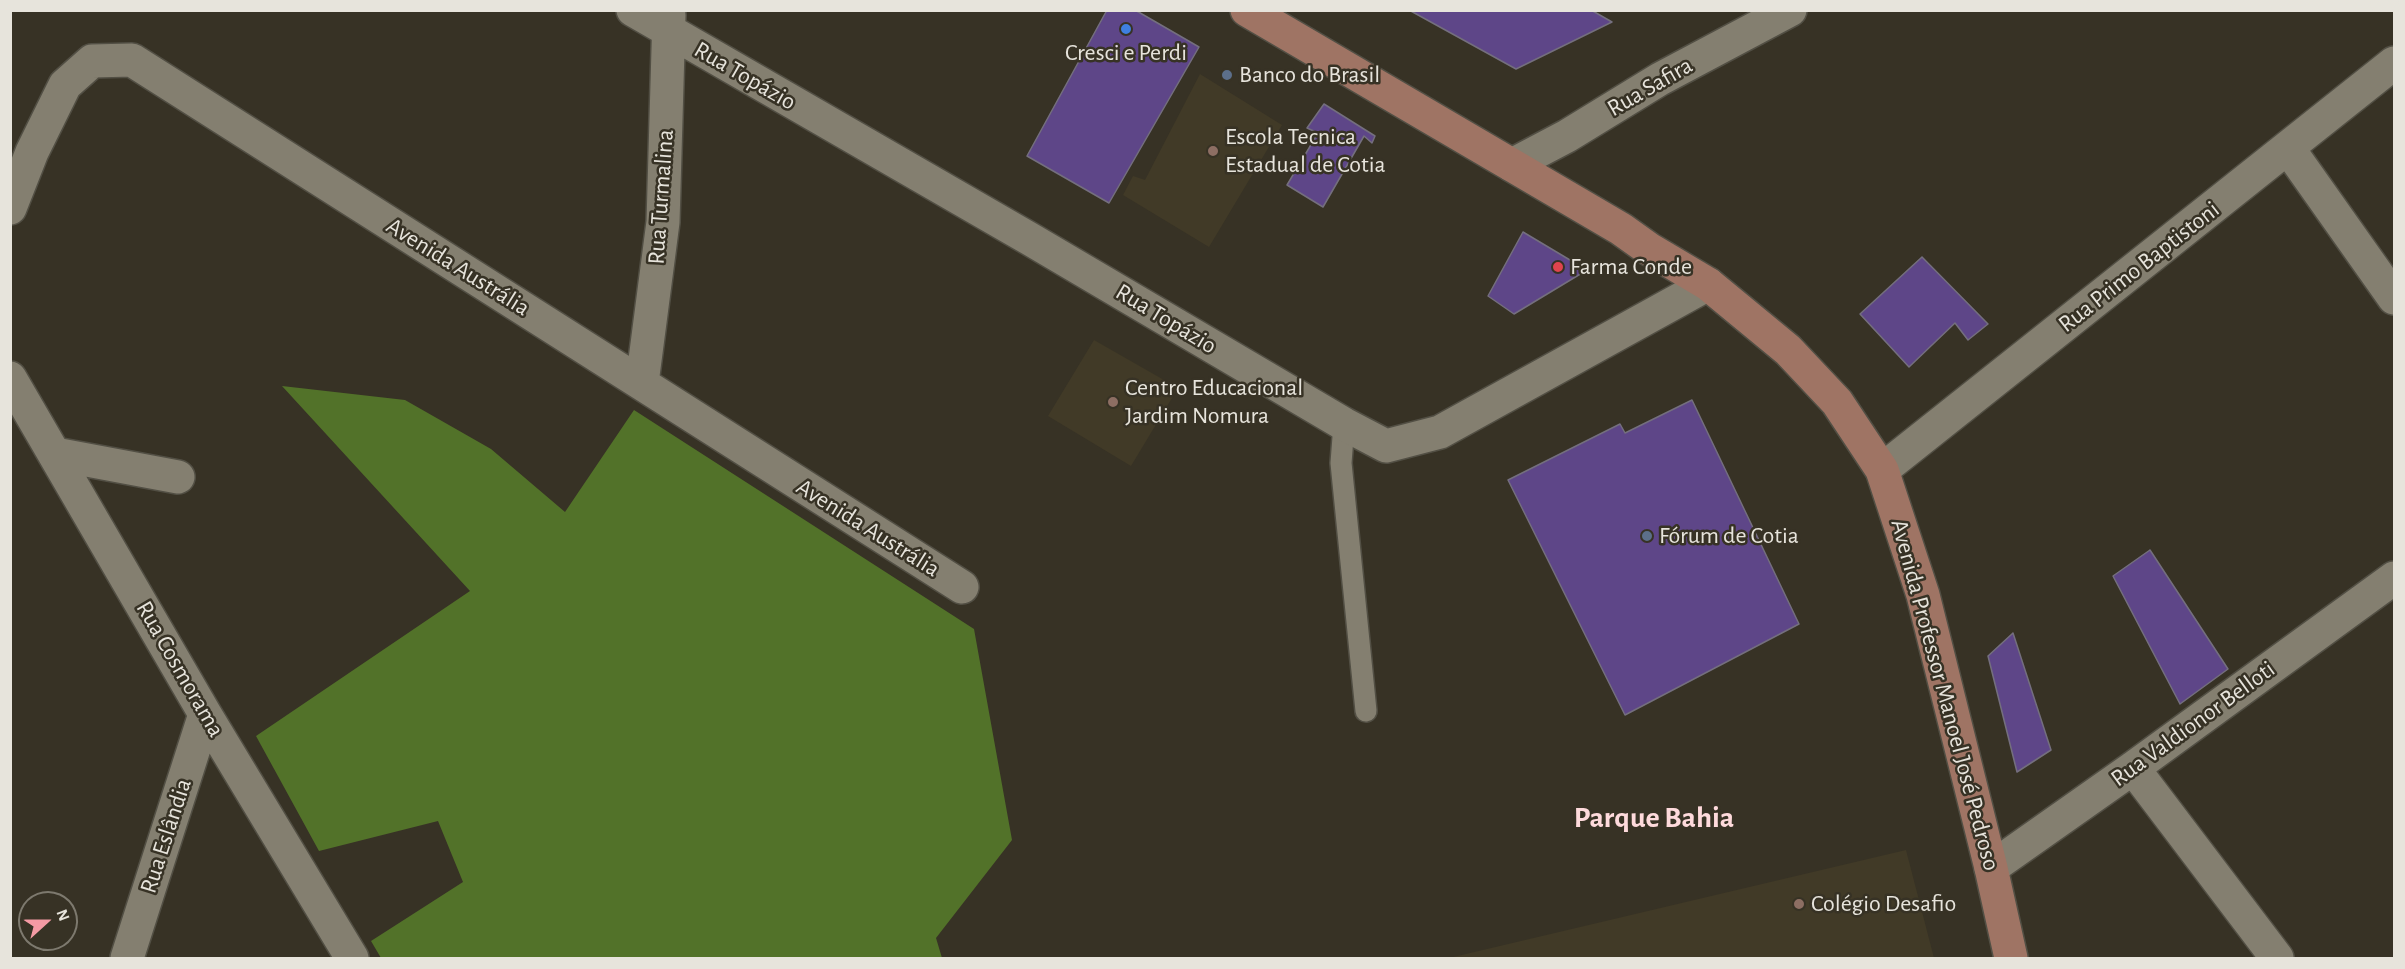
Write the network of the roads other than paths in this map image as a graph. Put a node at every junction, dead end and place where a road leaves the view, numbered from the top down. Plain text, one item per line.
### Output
1 (633, 10) edge
2 (1247, 10) edge
3 (1790, 10) edge
4 (669, 22) edge
5 (2394, 63) edge
6 (2288, 148) junction
7 (1512, 165) junction
8 (10, 208) edge
9 (1708, 284) junction
10 (2394, 298) edge
11 (10, 378) edge
12 (642, 384) junction
13 (1344, 424) junction
14 (55, 454) junction
15 (1882, 470) junction
16 (178, 477) dead end
17 (2394, 578) edge
18 (962, 587) dead end
19 (1366, 711) dead end
20 (205, 714) junction
21 (2133, 768) junction
22 (1991, 868) junction
23 (127, 958) edge
24 (352, 958) edge
25 (2011, 958) edge
26 (2277, 958) edge

1 - 4 street, Rua Topázio
2 - 7 main road, Avenida Professor Manoel José Pedroso
3 - 7 street, Rua Safira
4 - 12 street, Rua Turmalina
4 - 13 street, Rua Topázio
5 - 6 street, Rua Primo Baptistoni
6 - 10 street
6 - 15 street, Rua Primo Baptistoni
7 - 9 main road, Avenida Professor Manoel José Pedroso
8 - 12 street, Avenida Austrália
9 - 13 street, Rua Topázio
9 - 15 main road, Avenida Professor Manoel José Pedroso
11 - 14 street, Rua Cosmorama
12 - 18 street, Avenida Austrália
13 - 19 lane
14 - 16 street
14 - 20 street, Rua Cosmorama
15 - 22 main road, Avenida Professor Manoel José Pedroso
17 - 21 street, Rua Valdionor Belloti
20 - 23 street, Rua Eslândia
20 - 24 street, Rua Cosmorama
21 - 22 street, Rua Valdionor Belloti
21 - 26 street
22 - 25 main road, Avenida Professor Manoel José Pedroso

